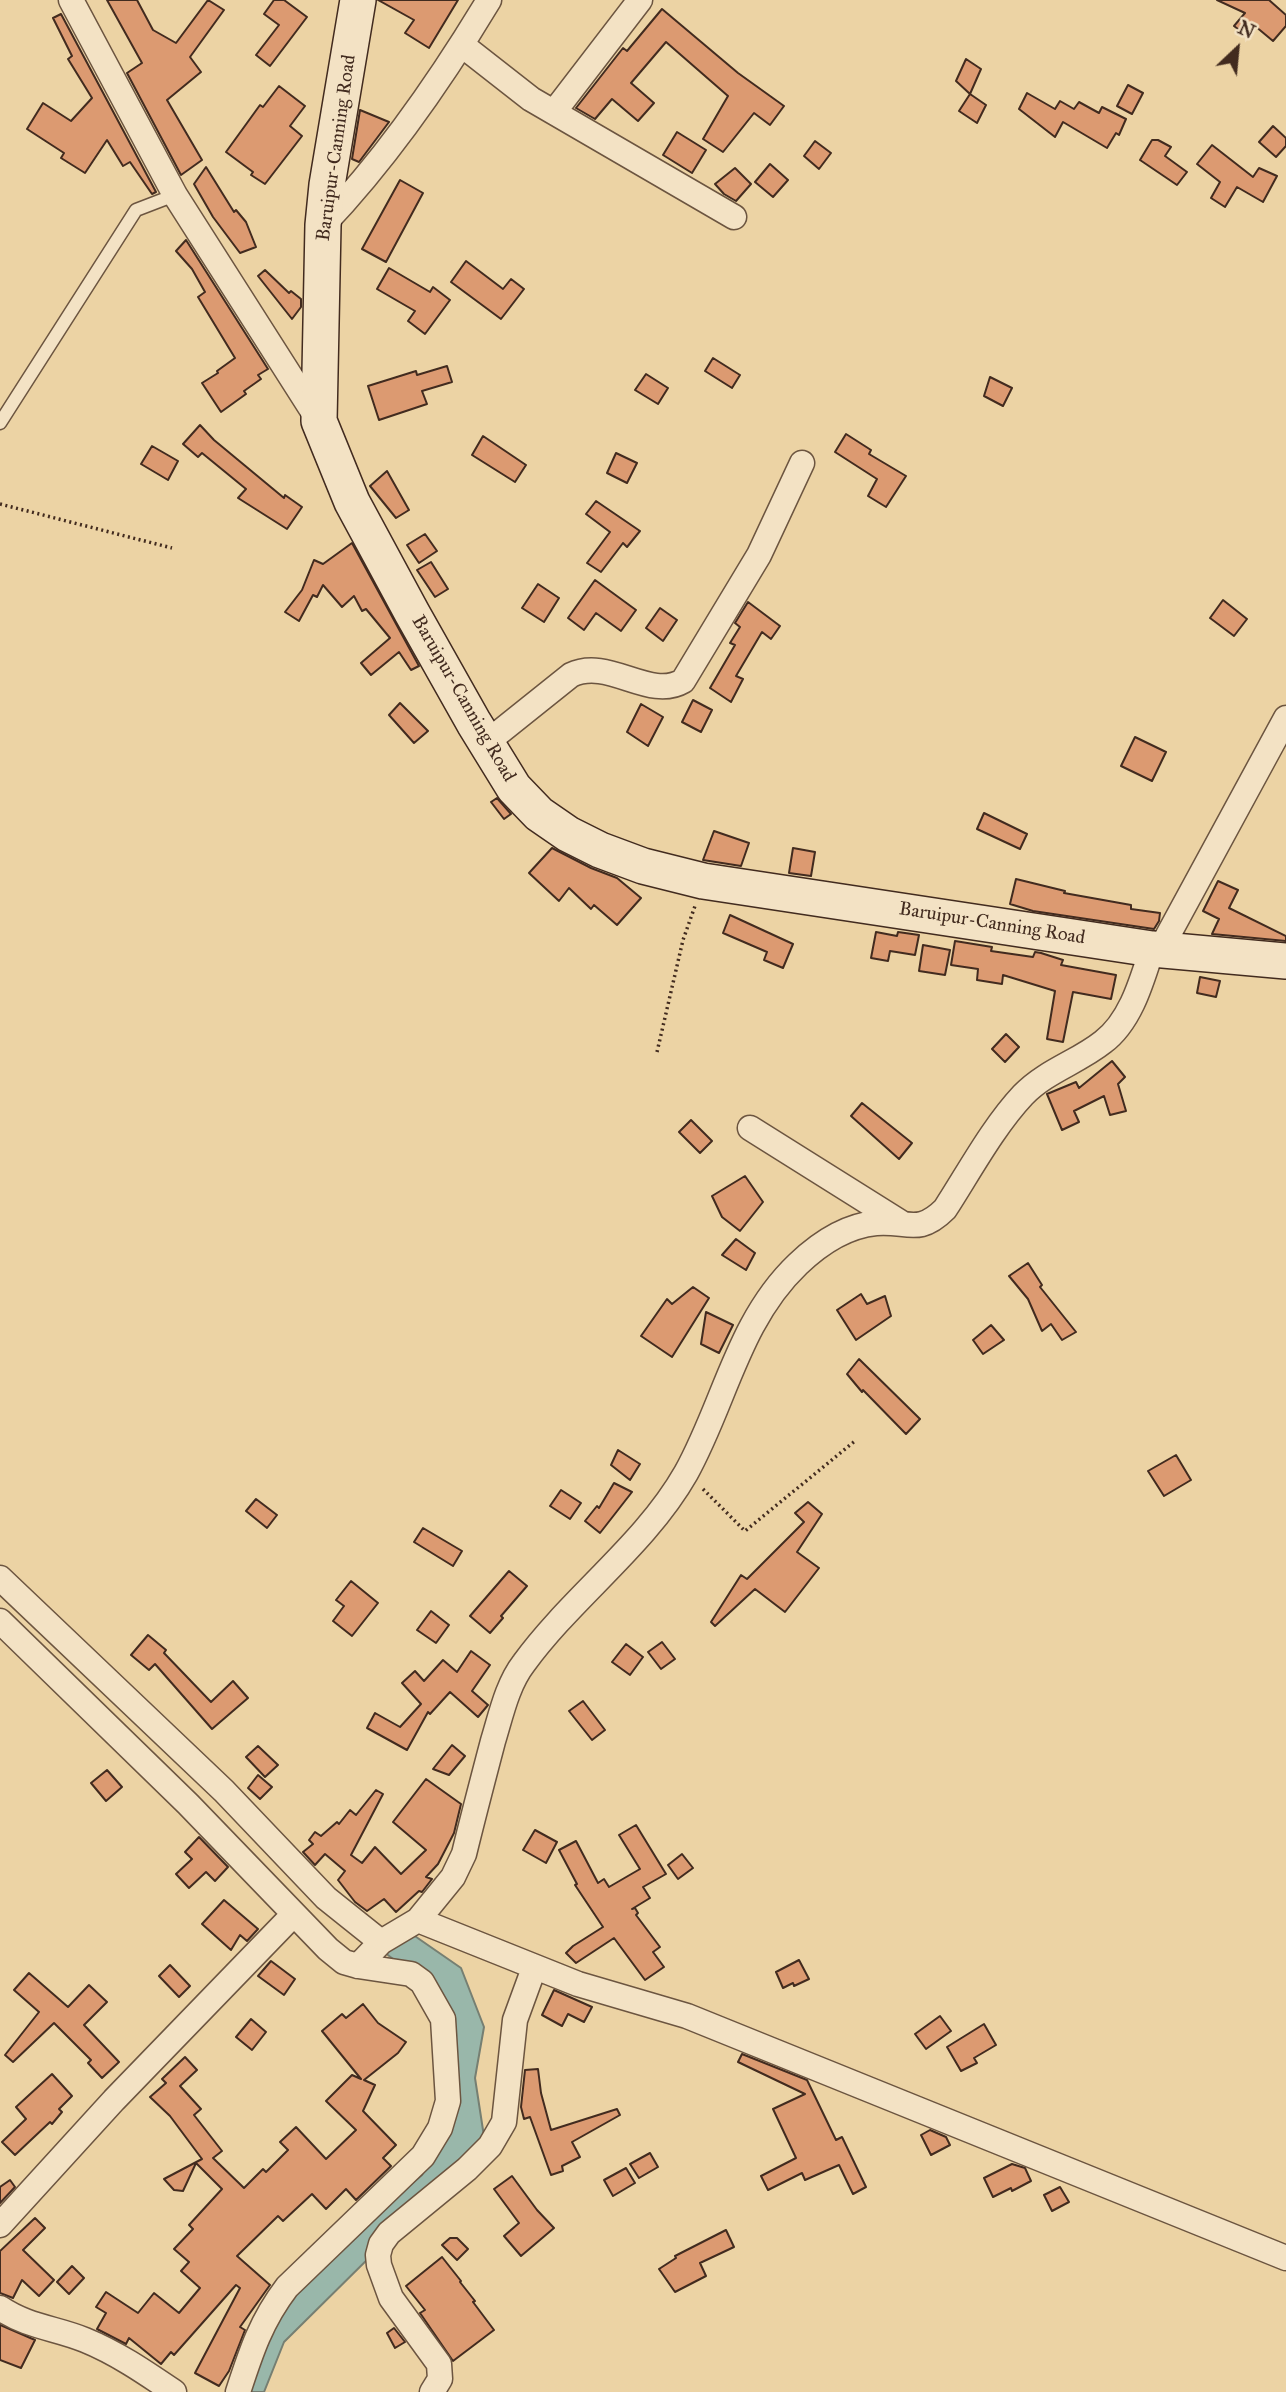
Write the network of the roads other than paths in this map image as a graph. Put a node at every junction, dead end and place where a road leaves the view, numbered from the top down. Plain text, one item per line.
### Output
1 (71, 0) edge
2 (358, 0) edge
3 (489, 0) edge
4 (640, 0) edge
5 (462, 45) junction
6 (554, 112) junction
7 (175, 195) junction
8 (734, 217) dead end
9 (323, 225) junction
10 (319, 421) junction
11 (0, 424) edge
12 (802, 463) dead end
13 (1286, 718) edge
14 (486, 743) junction
15 (1156, 949) junction
16 (1286, 961) edge
17 (750, 1128) dead end
18 (906, 1226) junction
19 (0, 1578) edge
20 (0, 1620) edge
21 (294, 1914) junction
22 (418, 1920) junction
23 (381, 1942) junction
24 (358, 1966) junction
25 (534, 1968) junction
26 (0, 2225) edge
27 (1286, 2258) edge
28 (0, 2308) edge
29 (174, 2392) edge
30 (238, 2392) edge
31 (432, 2392) edge

1 - 7 street
2 - 9 main road, Baruipur-Canning Road
3 - 5 street
4 - 6 street
5 - 6 street
5 - 9 street
6 - 8 street
7 - 10 street
7 - 11 lane
9 - 10 main road, Baruipur-Canning Road
10 - 14 main road, Baruipur-Canning Road
12 - 14 street
13 - 15 street
14 - 15 main road, Baruipur-Canning Road
15 - 16 main road, Baruipur-Canning Road
15 - 18 street
17 - 18 street
18 - 22 street
19 - 23 street
20 - 21 street
21 - 24 street
21 - 26 street
22 - 23 street
22 - 25 street
23 - 24 street
24 - 30 street
25 - 27 street
25 - 31 street
28 - 29 street

